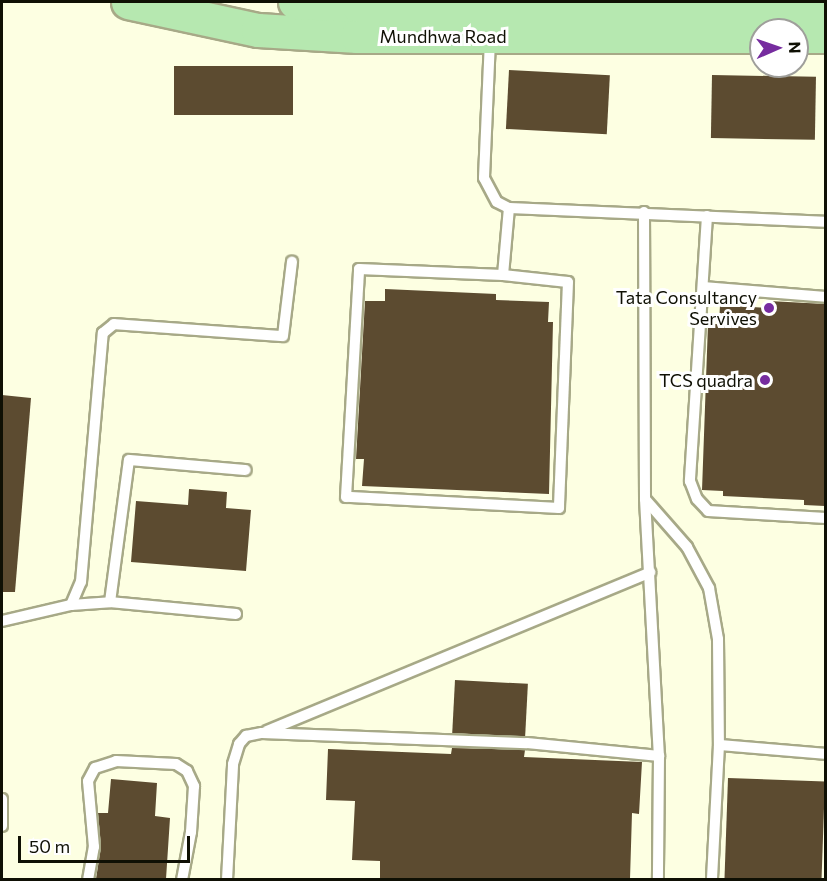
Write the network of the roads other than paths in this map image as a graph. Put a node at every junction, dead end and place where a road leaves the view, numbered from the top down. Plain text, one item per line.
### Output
1 (128, 2) edge
2 (295, 2) edge
3 (825, 5) edge
4 (490, 36) junction
5 (749, 36) edge
6 (809, 36) edge
7 (825, 36) edge
8 (510, 208) junction
9 (644, 212) junction
10 (707, 216) junction
11 (825, 222) edge
12 (292, 262) dead end
13 (503, 275) junction
14 (703, 287) junction
15 (825, 297) edge
16 (246, 470) dead end
17 (645, 499) junction
18 (825, 518) edge
19 (650, 572) junction
20 (110, 602) junction
21 (71, 604) junction
22 (236, 614) dead end
23 (2, 621) edge
24 (262, 733) junction
25 (718, 745) junction
26 (825, 754) edge
27 (659, 756) junction
28 (2, 799) edge
29 (2, 826) edge
30 (88, 879) edge
31 (182, 879) edge
32 (227, 879) edge
33 (658, 879) edge
34 (712, 879) edge

1 - 4 highway, Mundhwa Road
2 - 3 highway, Mundhwa Road
4 - 5 highway, Mundhwa Road
4 - 8 lane
6 - 7 highway
8 - 9 lane
8 - 13 lane
9 - 10 lane
9 - 17 lane
10 - 11 lane
10 - 14 lane
12 - 21 lane
13 - 13 lane
14 - 15 lane
14 - 18 lane
16 - 20 lane
17 - 19 lane
17 - 25 lane
19 - 24 lane
19 - 27 lane
20 - 21 lane
20 - 22 lane
21 - 23 lane
24 - 27 lane
24 - 32 lane
25 - 26 lane
25 - 34 lane
27 - 33 lane
28 - 29 lane
30 - 31 lane

